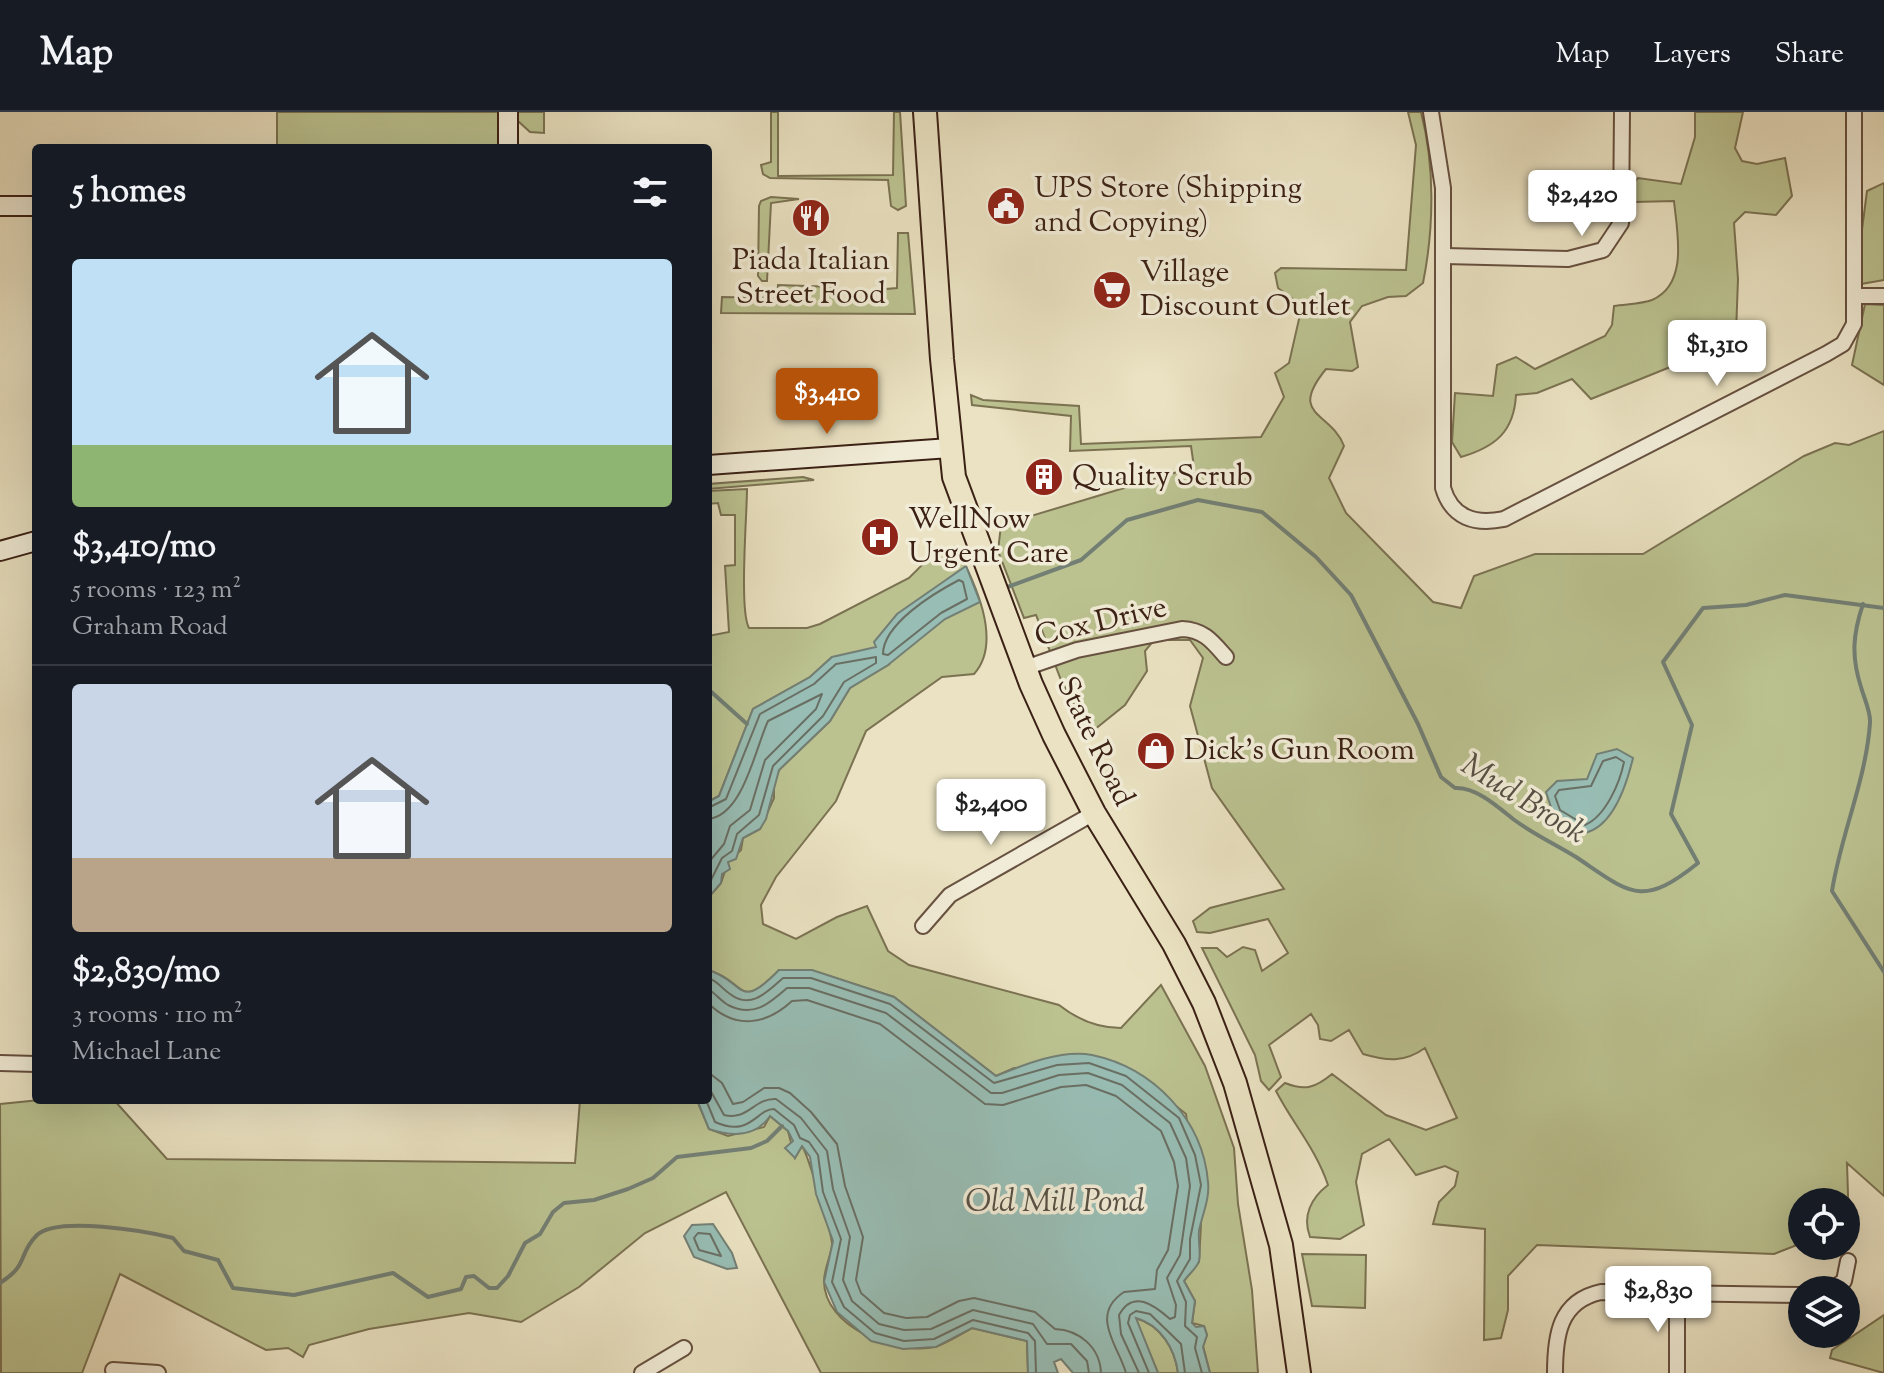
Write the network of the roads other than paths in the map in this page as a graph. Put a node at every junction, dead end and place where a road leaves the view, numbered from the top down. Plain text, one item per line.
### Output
1 (508, 112) edge
2 (925, 112) edge
3 (1431, 112) edge
4 (1622, 112) edge
5 (1854, 112) edge
6 (508, 144) edge
7 (0, 206) edge
8 (32, 206) edge
9 (1445, 256) junction
10 (1854, 296) junction
11 (1884, 296) edge
12 (950, 448) junction
13 (712, 465) edge
14 (32, 542) edge
15 (0, 551) edge
16 (1226, 657) dead end
17 (1025, 668) junction
18 (1094, 813) junction
19 (923, 926) dead end
20 (0, 1063) edge
21 (32, 1064) edge
22 (1848, 1261) dead end
23 (1845, 1276) edge
24 (1677, 1295) junction
25 (1788, 1295) edge
26 (684, 1348) dead end
27 (113, 1370) dead end
28 (158, 1373) edge
29 (642, 1373) edge
30 (1299, 1373) edge
31 (1555, 1373) edge
32 (1677, 1373) edge

1 - 6 main road
2 - 12 main road, State Road
3 - 9 street
4 - 9 street
5 - 10 street
7 - 8 main road
9 - 10 street
10 - 11 street
12 - 13 main road
12 - 17 main road, State Road
14 - 15 main road
16 - 17 street, Cox Drive
17 - 18 main road, State Road
18 - 19 street
18 - 30 main road, State Road
20 - 21 street
22 - 23 street
24 - 25 street
24 - 31 street
24 - 32 street
26 - 29 street
27 - 28 street

